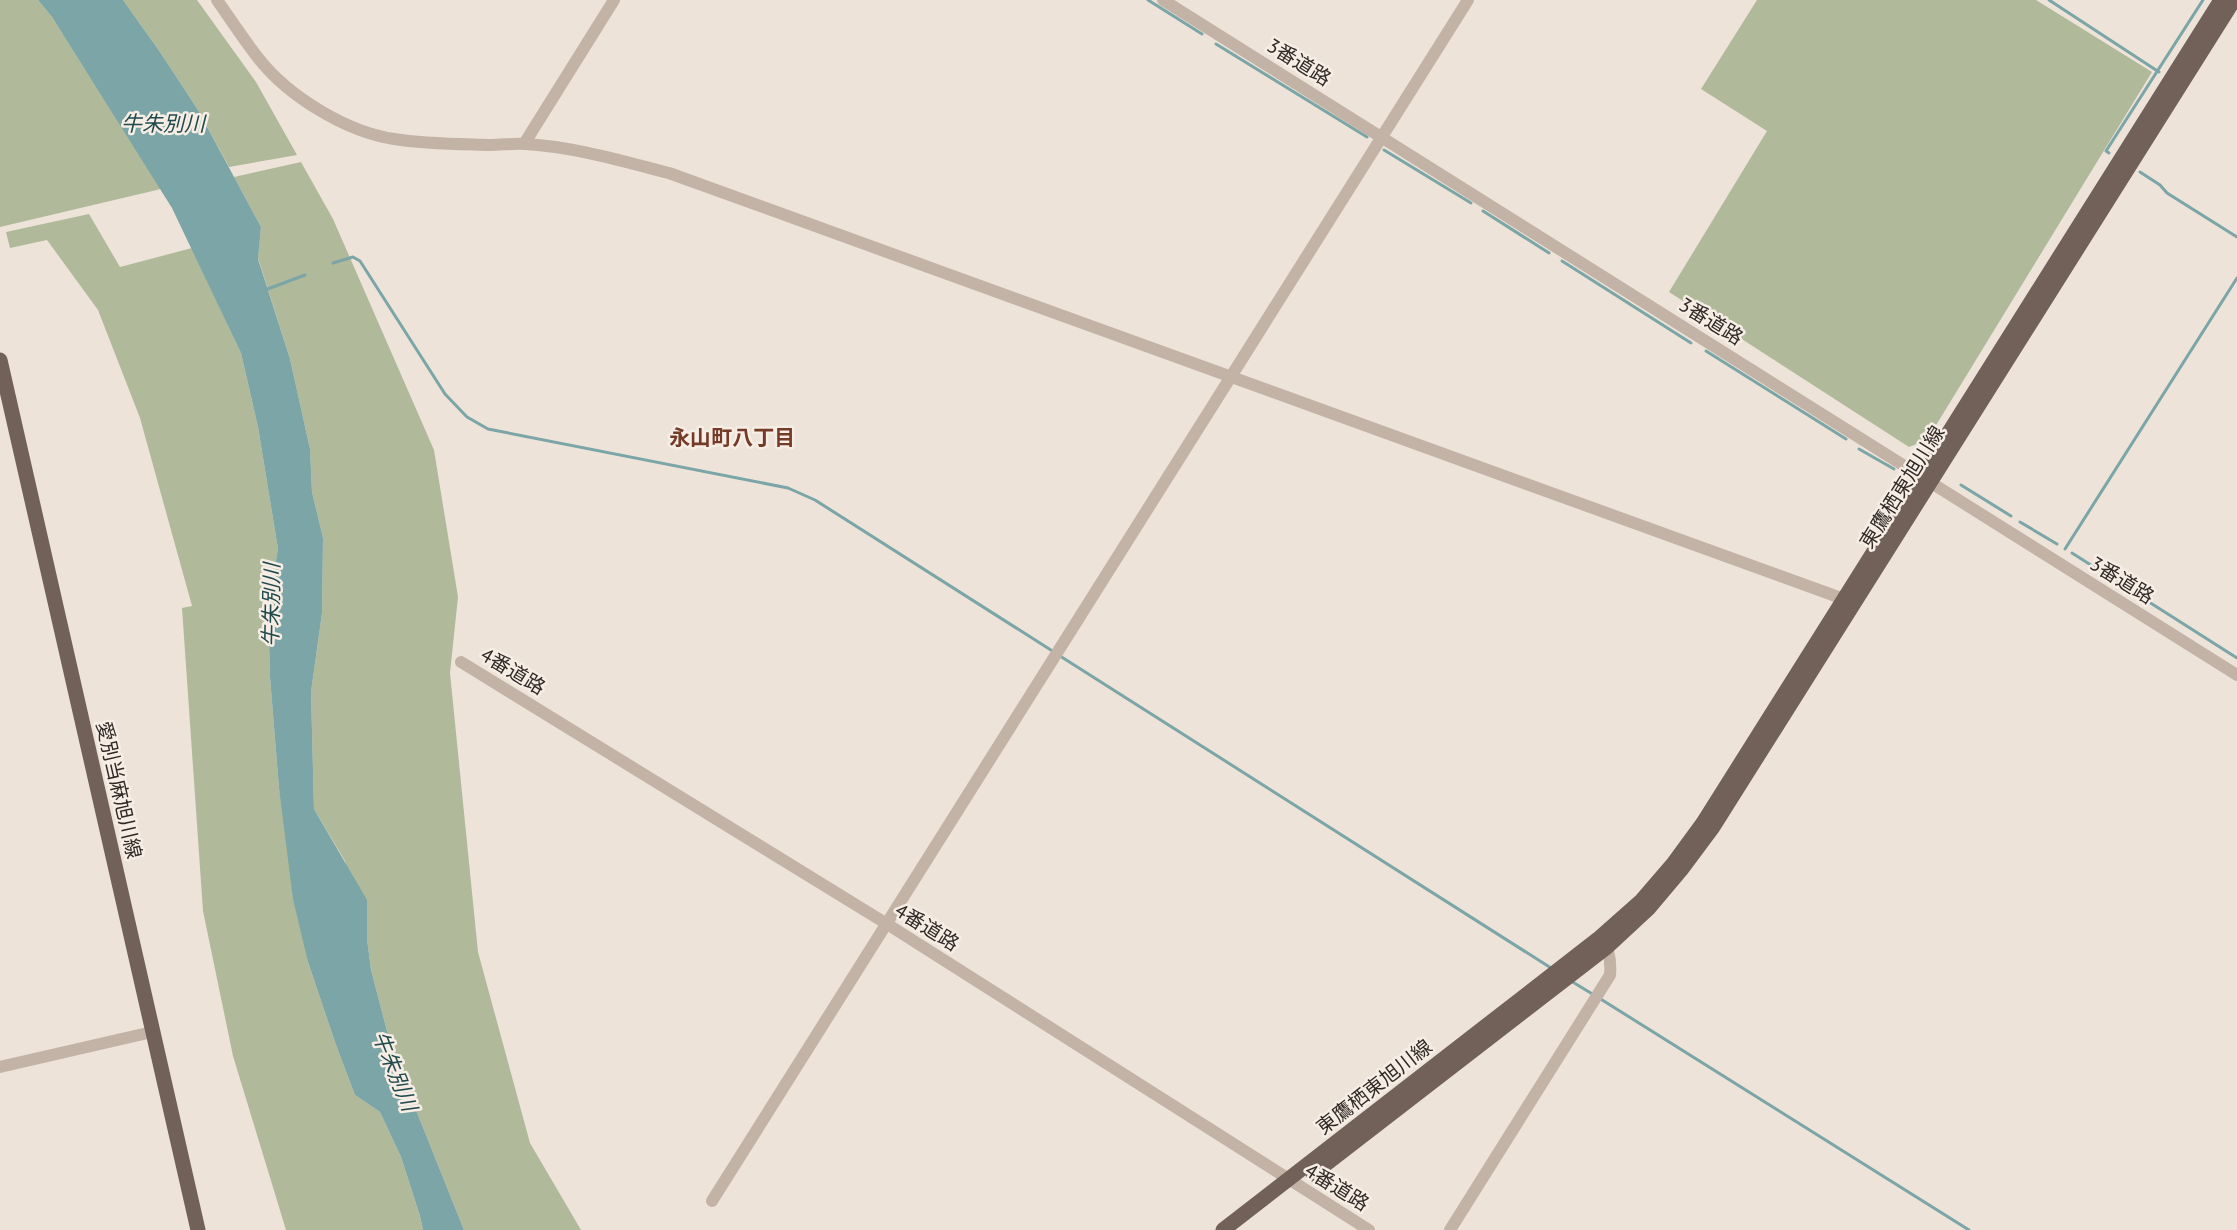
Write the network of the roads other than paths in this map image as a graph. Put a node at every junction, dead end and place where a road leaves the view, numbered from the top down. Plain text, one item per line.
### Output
1 (217, 0) edge
2 (615, 0) edge
3 (1163, 0) edge
4 (1468, 0) edge
5 (2221, 0) edge
6 (2234, 0) edge
7 (1382, 138) junction
8 (524, 144) junction
9 (0, 360) edge
10 (1232, 378) junction
11 (1925, 478) junction
12 (1849, 601) junction
13 (461, 662) dead end
14 (2237, 675) edge
15 (887, 924) junction
16 (1604, 942) junction
17 (152, 1032) junction
18 (0, 1067) edge
19 (1293, 1182) junction
20 (712, 1201) dead end
21 (198, 1230) edge
22 (1223, 1230) edge
23 (1240, 1230) edge
24 (1369, 1230) edge
25 (1450, 1230) edge

1 - 8 street
2 - 8 street
3 - 7 street, 3番道路
4 - 7 street
5 - 11 main road, 東鷹栖東旭川線
6 - 11 main road, 東鷹栖東旭川線
7 - 10 street
7 - 11 street, 3番道路
8 - 10 street
9 - 17 main road, 愛別当麻旭川線
10 - 12 street
10 - 15 street
11 - 12 main road, 東鷹栖東旭川線
11 - 14 street, 3番道路
12 - 16 main road, 東鷹栖東旭川線
13 - 15 street, 4番道路
15 - 19 street, 4番道路
15 - 20 street
16 - 19 main road, 東鷹栖東旭川線
16 - 25 street
17 - 18 street
17 - 21 main road, 愛別当麻旭川線
19 - 22 main road, 東鷹栖東旭川線
19 - 23 main road, 東鷹栖東旭川線
19 - 24 street, 4番道路

